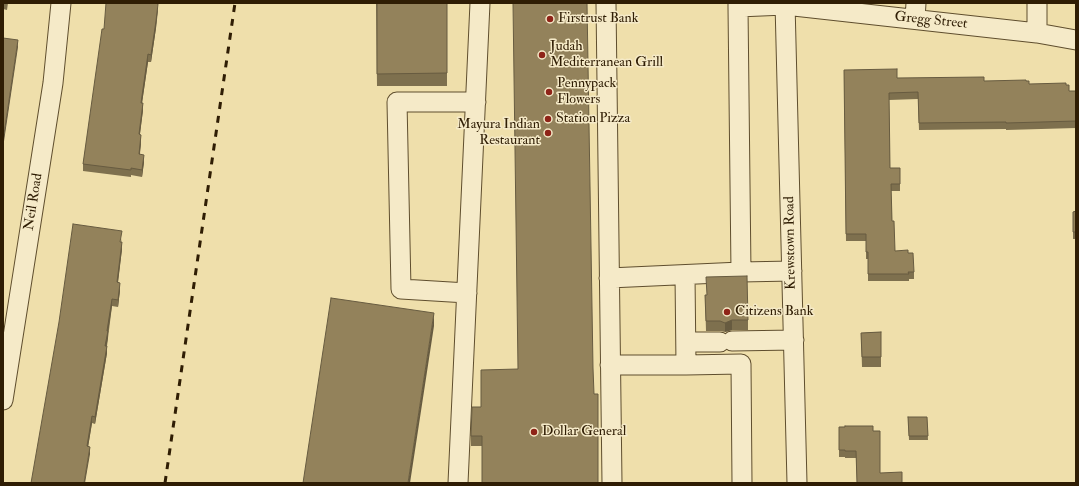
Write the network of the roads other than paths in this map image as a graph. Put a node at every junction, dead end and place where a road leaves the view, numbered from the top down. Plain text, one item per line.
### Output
1 (60, 3) edge
2 (480, 3) edge
3 (606, 3) edge
4 (1037, 3) edge
5 (785, 4) edge
6 (738, 5) edge
7 (915, 11) edge
8 (1036, 33) junction
9 (1076, 40) edge
10 (476, 102) junction
11 (792, 271) junction
12 (741, 272) junction
13 (685, 275) junction
14 (609, 278) junction
15 (467, 293) junction
16 (794, 340) junction
17 (686, 342) junction
18 (610, 365) junction
19 (686, 365) junction
20 (3, 400) edge
21 (458, 483) edge
22 (612, 483) edge
23 (742, 483) edge
24 (797, 483) edge

1 - 20 street, Neil Road
2 - 10 street
3 - 14 street
4 - 8 street
5 - 6 street, Gregg Street
5 - 7 street, Gregg Street
5 - 11 street, Krewstown Road
6 - 12 street
7 - 8 street, Gregg Street
8 - 9 street, Gregg Street
10 - 15 street
10 - 15 street
11 - 12 street
11 - 16 street, Krewstown Road
12 - 13 street
13 - 14 street
13 - 17 street
14 - 18 street
15 - 21 street
16 - 17 street
16 - 24 street, Krewstown Road
17 - 19 street
18 - 19 street
18 - 22 street
19 - 23 street

